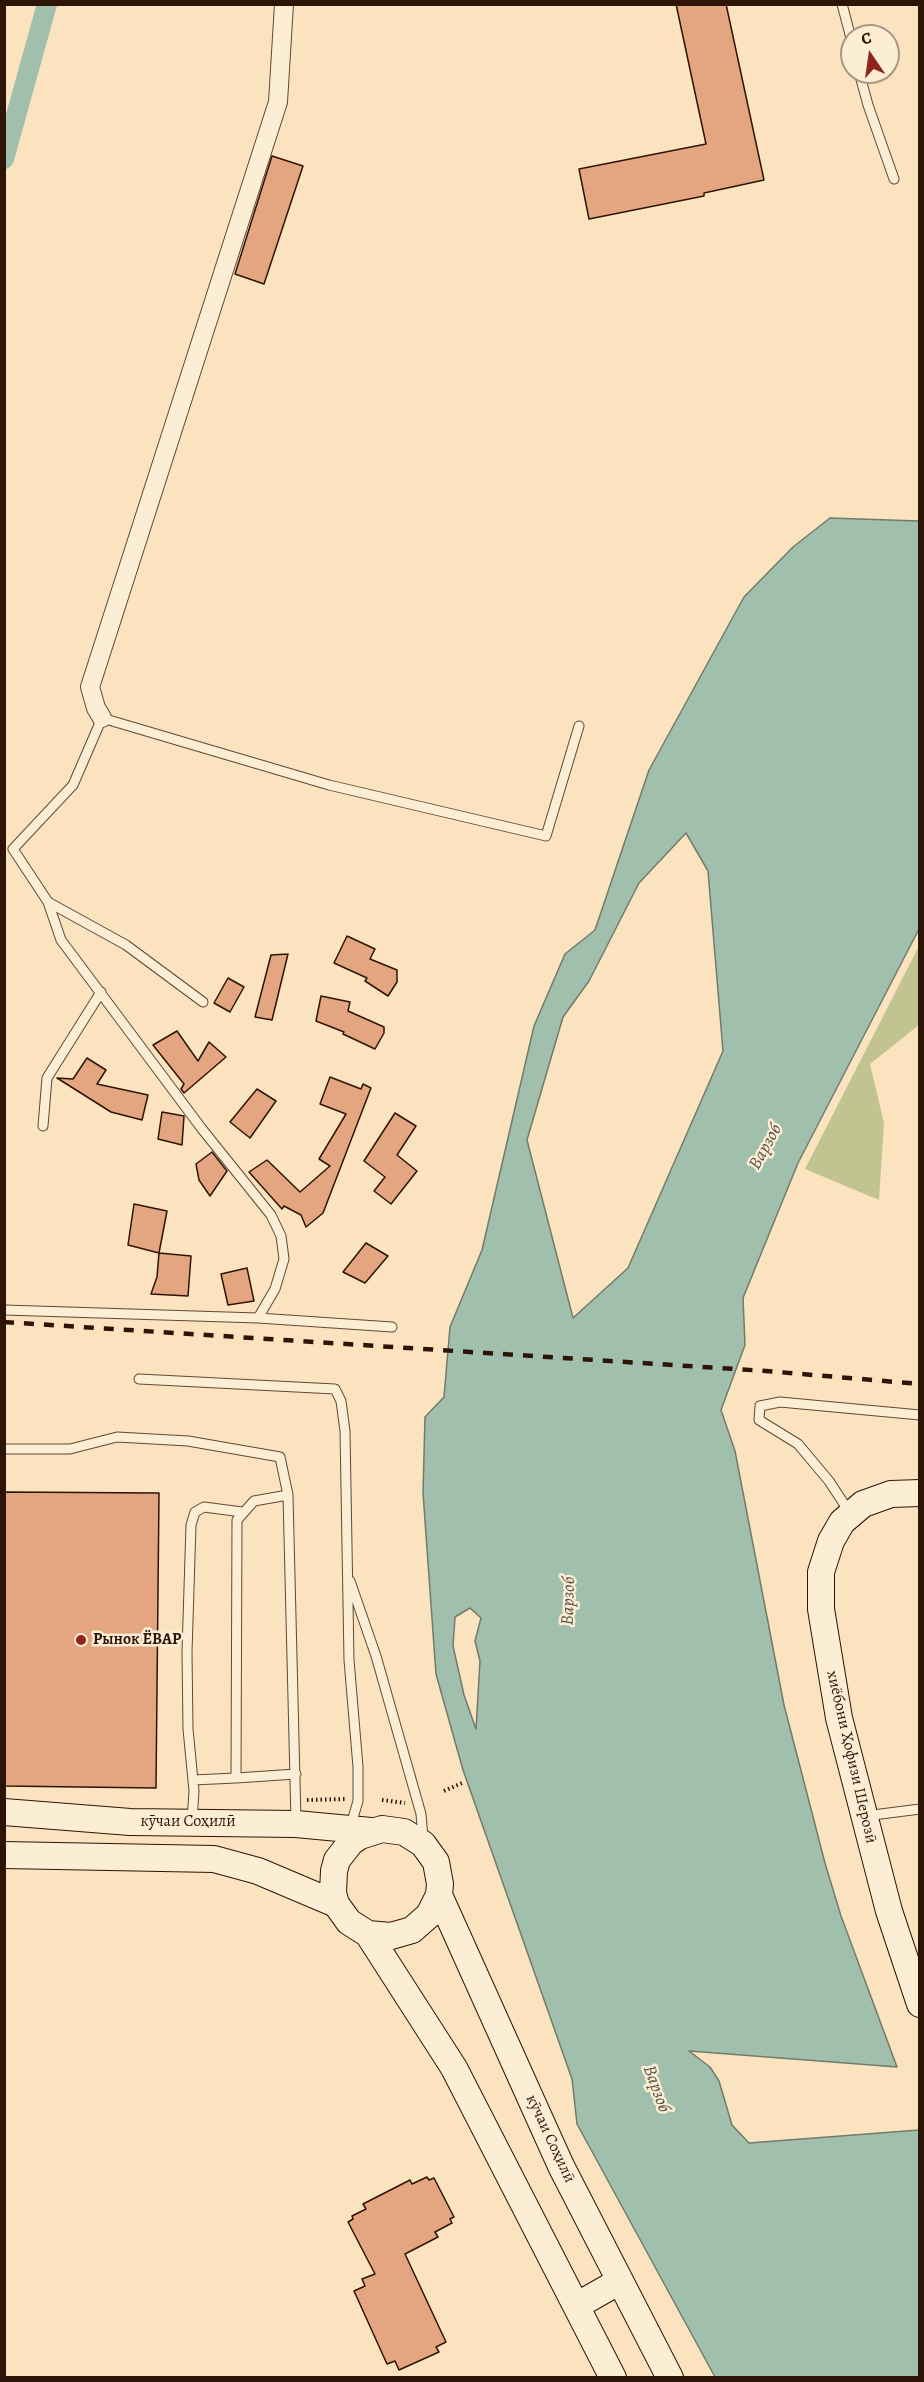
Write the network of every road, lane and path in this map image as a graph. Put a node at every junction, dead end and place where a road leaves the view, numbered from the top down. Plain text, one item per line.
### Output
1 (284, 4) edge
2 (843, 4) edge
3 (848, 24) edge
4 (862, 84) edge
5 (894, 179) dead end
6 (102, 718) junction
7 (579, 726) dead end
8 (9, 846) edge
9 (48, 902) junction
10 (101, 992) junction
11 (203, 1002) dead end
12 (43, 1126) dead end
13 (4, 1310) edge
14 (258, 1318) junction
15 (392, 1327) dead end
16 (139, 1379) dead end
17 (920, 1414) edge
18 (4, 1449) edge
19 (920, 1492) edge
20 (288, 1495) junction
21 (242, 1512) junction
22 (851, 1514) junction
23 (347, 1571) junction
24 (296, 1774) junction
25 (236, 1778) junction
26 (193, 1780) junction
27 (462, 1783) dead end
28 (444, 1791) dead end
29 (345, 1799) dead end
30 (382, 1800) dead end
31 (406, 1803) dead end
32 (920, 1809) edge
33 (4, 1812) edge
34 (296, 1812) junction
35 (862, 1817) junction
36 (192, 1821) junction
37 (360, 1829) junction
38 (423, 1844) junction
39 (4, 1855) edge
40 (439, 1895) junction
41 (336, 1904) junction
42 (368, 1934) junction
43 (920, 2004) edge
44 (620, 2282) junction
45 (576, 2306) junction
46 (613, 2378) edge
47 (670, 2378) edge

1 - 6 street
2 - 3 lane
4 - 5 lane
6 - 7 lane
6 - 8 lane
8 - 9 lane
9 - 10 lane
9 - 11 lane
10 - 12 lane
10 - 14 lane
13 - 14 lane
14 - 15 lane
16 - 23 lane
17 - 22 lane
18 - 20 lane
19 - 22 street, хиёбони Ҳофизи Шерозӣ
20 - 21 lane
20 - 24 lane
21 - 25 lane
21 - 26 lane
22 - 35 street, хиёбони Ҳофизи Шерозӣ
23 - 37 lane
23 - 38 lane
24 - 25 lane
24 - 34 lane
25 - 26 lane
26 - 36 lane
27 - 28 path
29 - 34 path
30 - 31 path
32 - 35 lane
33 - 36 street, кӯчаи Соҳилӣ
34 - 36 street, кӯчаи Соҳилӣ
34 - 37 street, кӯчаи Соҳилӣ
35 - 43 street, хиёбони Ҳофизи Шерозӣ
37 - 38 street, кӯчаи Соҳилӣ
37 - 41 street
38 - 40 street, кӯчаи Соҳилӣ
39 - 41 street
40 - 42 street
40 - 44 street, кӯчаи Соҳилӣ
41 - 42 street
42 - 45 street
44 - 45 street
44 - 47 street, кӯчаи Соҳилӣ
45 - 46 street

